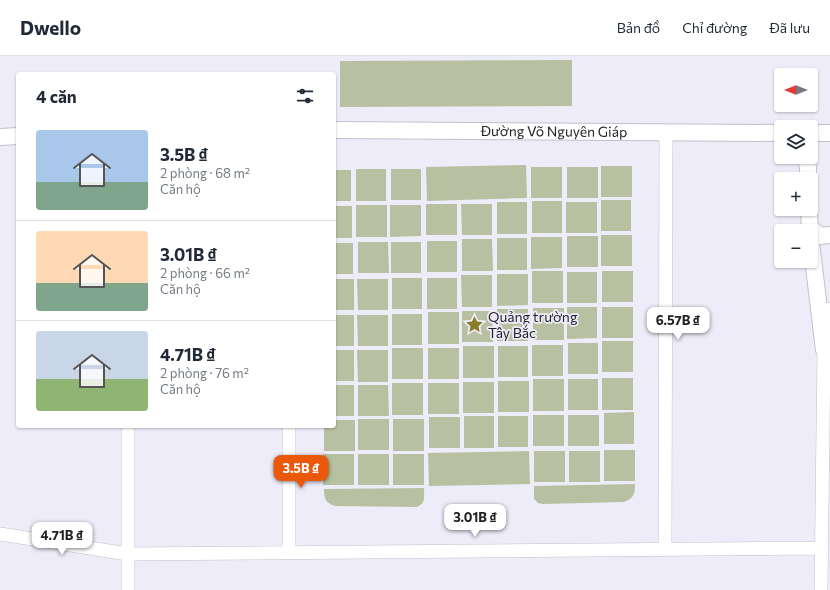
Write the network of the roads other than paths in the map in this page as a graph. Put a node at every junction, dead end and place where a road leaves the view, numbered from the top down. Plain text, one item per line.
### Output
1 (336, 130) edge
2 (666, 132) junction
3 (818, 133) edge
4 (830, 133) edge
5 (774, 134) edge
6 (16, 136) edge
7 (0, 137) edge
8 (818, 235) edge
9 (830, 235) edge
10 (814, 268) edge
11 (830, 309) edge
12 (824, 350) junction
13 (827, 376) edge
14 (128, 428) edge
15 (289, 428) edge
16 (0, 534) edge
17 (822, 548) junction
18 (665, 550) junction
19 (289, 552) junction
20 (128, 554) junction
21 (826, 565) edge
22 (128, 590) edge
23 (821, 590) edge

1 - 2 main road, Đường Võ Nguyên Giáp
2 - 5 main road, Đường Võ Nguyên Giáp
2 - 18 street
3 - 4 main road
6 - 7 main road
8 - 9 main road
10 - 12 main road
11 - 12 street
12 - 13 street
13 - 17 street
14 - 20 street
15 - 19 street
16 - 20 street
17 - 18 street
17 - 21 street
18 - 19 street
19 - 20 street
20 - 22 street
21 - 23 street

